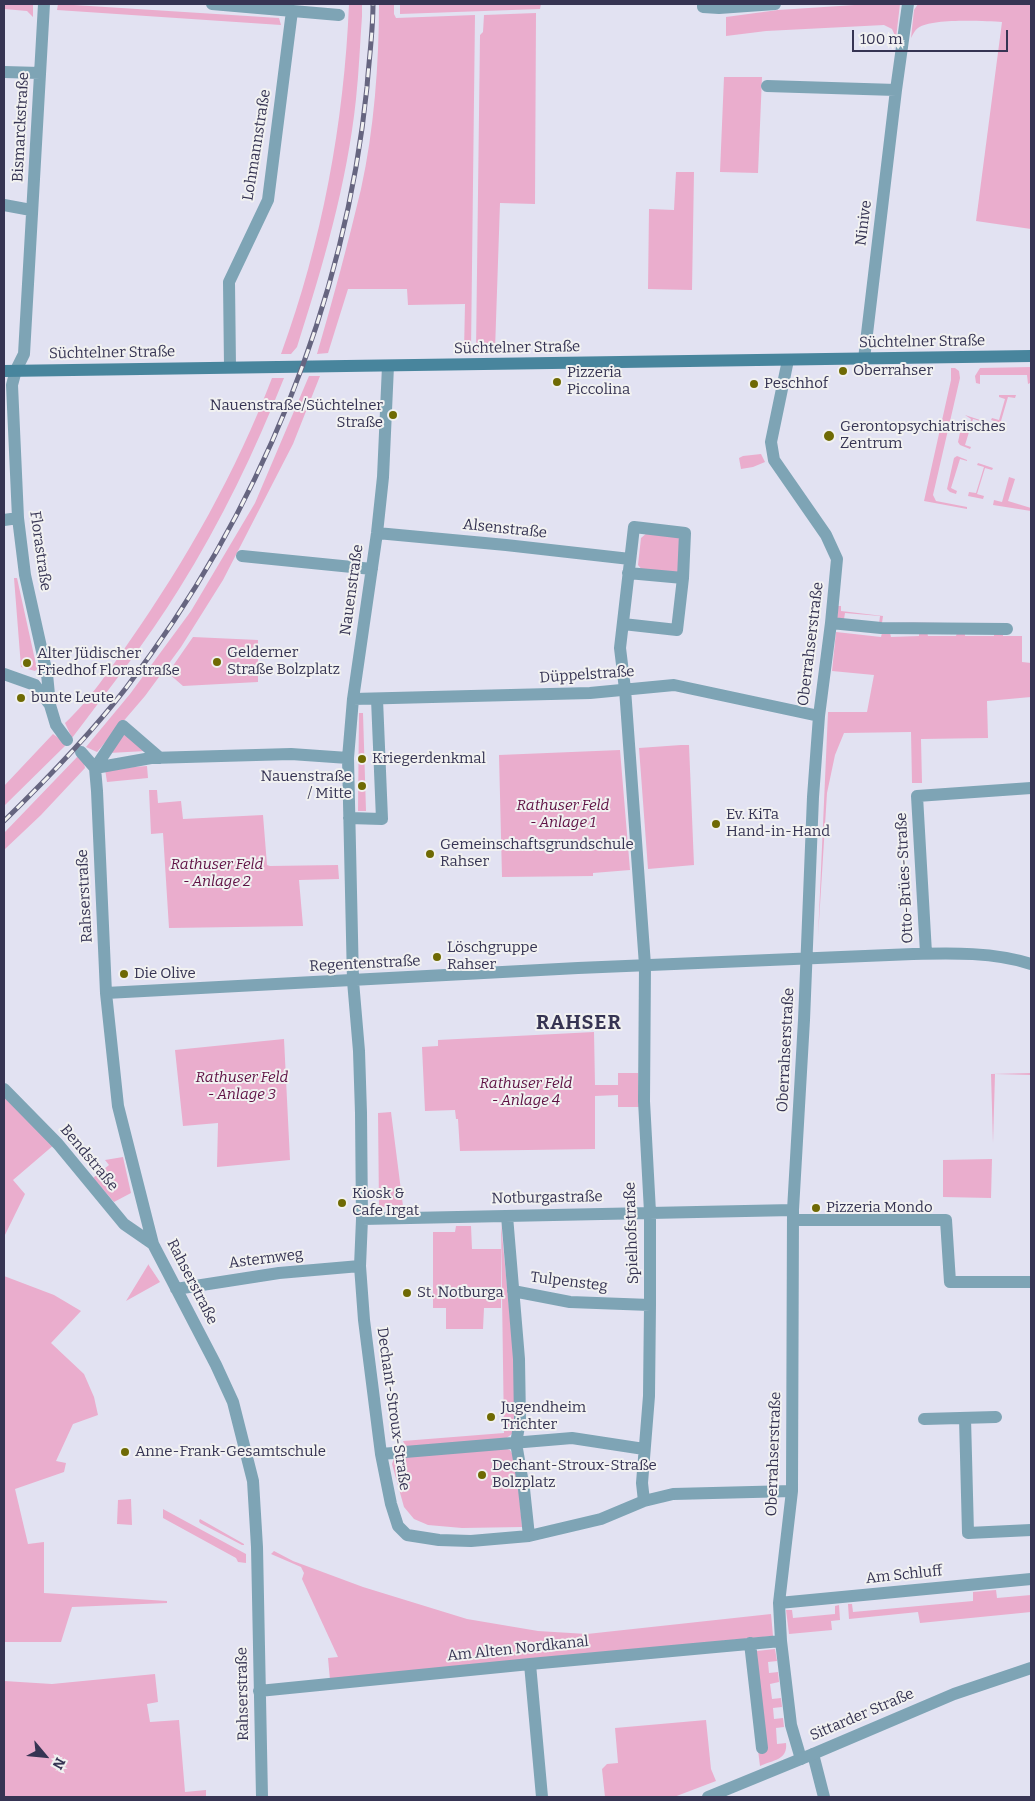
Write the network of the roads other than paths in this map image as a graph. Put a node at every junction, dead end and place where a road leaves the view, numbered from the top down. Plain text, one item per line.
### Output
1 (44, 4) edge
2 (212, 4) edge
3 (775, 4) edge
4 (908, 4) edge
5 (703, 6) edge
6 (274, 7) edge
7 (292, 11) junction
8 (339, 15) dead end
9 (4, 72) edge
10 (40, 73) junction
11 (767, 86) dead end
12 (896, 90) junction
13 (4, 205) edge
14 (31, 210) junction
15 (1031, 356) edge
16 (864, 359) junction
17 (788, 360) junction
18 (388, 366) junction
19 (230, 367) junction
20 (10, 371) edge
21 (18, 518) junction
22 (4, 520) edge
23 (377, 534) junction
24 (242, 556) dead end
25 (630, 559) junction
26 (372, 569) junction
27 (628, 573) junction
28 (683, 578) junction
29 (831, 623) junction
30 (623, 624) junction
31 (1007, 628) dead end
32 (4, 674) edge
33 (626, 689) junction
34 (353, 699) junction
35 (376, 699) junction
36 (50, 705) junction
37 (819, 716) junction
38 (67, 740) dead end
39 (81, 752) dead end
40 (160, 758) junction
41 (348, 758) junction
42 (95, 768) junction
43 (1031, 788) edge
44 (349, 818) junction
45 (926, 953) junction
46 (807, 958) junction
47 (1031, 964) edge
48 (645, 965) junction
49 (353, 981) junction
50 (106, 993) junction
51 (4, 1089) edge
52 (650, 1212) junction
53 (793, 1215) junction
54 (507, 1216) junction
55 (362, 1219) junction
56 (153, 1244) junction
57 (360, 1266) junction
58 (1031, 1282) edge
59 (176, 1289) junction
60 (513, 1291) junction
61 (650, 1305) junction
62 (996, 1417) dead end
63 (965, 1418) junction
64 (924, 1419) dead end
65 (516, 1443) junction
66 (644, 1448) junction
67 (381, 1454) junction
68 (792, 1491) junction
69 (644, 1501) junction
70 (1031, 1530) edge
71 (529, 1536) junction
72 (1031, 1579) edge
73 (779, 1603) junction
74 (781, 1641) junction
75 (750, 1643) junction
76 (530, 1664) junction
77 (1031, 1668) edge
78 (259, 1691) junction
79 (762, 1748) dead end
80 (807, 1757) junction
81 (262, 1797) edge
82 (542, 1797) edge
83 (708, 1797) edge
84 (824, 1797) edge

1 - 10 street, Bismarckstraße
2 - 6 street
3 - 5 street
4 - 12 street, Ninive
6 - 7 street
7 - 8 street
7 - 19 street, Lohmannstraße
9 - 10 street
10 - 14 street, Bismarckstraße
11 - 12 street
12 - 16 street, Ninive
13 - 14 street
14 - 20 street, Bismarckstraße
15 - 16 main road, Süchtelner Straße
16 - 17 main road, Süchtelner Straße
17 - 18 main road, Süchtelner Straße
17 - 29 street, Oberrahserstraße
18 - 19 main road, Süchtelner Straße
18 - 23 street, Nauenstraße
19 - 20 main road, Süchtelner Straße
20 - 21 street, Florastraße
21 - 22 street
21 - 36 street, Florastraße
23 - 25 street, Alsenstraße
23 - 26 street, Nauenstraße
24 - 26 street
25 - 27 street
25 - 28 street
26 - 34 street, Nauenstraße
27 - 28 street
27 - 30 street
28 - 30 street
29 - 31 street
29 - 37 street, Oberrahserstraße
30 - 33 street
32 - 36 street
33 - 35 street, Düppelstraße
33 - 37 street, Düppelstraße
33 - 48 street, Spielhofstraße
34 - 35 street, Düppelstraße
34 - 41 street, Nauenstraße
35 - 44 street
36 - 38 street
37 - 46 street, Oberrahserstraße
39 - 42 street
40 - 41 street
40 - 42 street
40 - 42 street
41 - 44 street, Nauenstraße
42 - 50 street, Rahserstraße
43 - 45 street, Otto-Brües-Straße
44 - 49 street, Nauenstraße
45 - 46 street, Regentenstraße
45 - 47 street, Regentenstraße
46 - 48 street, Regentenstraße
46 - 53 street, Oberrahserstraße
48 - 49 street, Regentenstraße
48 - 52 street, Spielhofstraße
49 - 50 street, Regentenstraße
49 - 55 street, Dechant-Stroux-Straße
50 - 56 street, Rahserstraße
51 - 56 street, Bendstraße
52 - 53 street, Notburgastraße
52 - 54 street, Notburgastraße
52 - 61 street, Spielhofstraße
53 - 58 street, Notburgastraße
53 - 68 street, Oberrahserstraße
54 - 55 street, Notburgastraße
54 - 60 street
55 - 57 street, Dechant-Stroux-Straße
56 - 59 street, Rahserstraße
57 - 59 street, Asternweg
57 - 67 street, Dechant-Stroux-Straße
59 - 78 street, Rahserstraße
60 - 61 street, Tulpensteg
60 - 65 street
61 - 66 street, Spielhofstraße
62 - 63 street
63 - 64 street
63 - 70 street
65 - 66 street
65 - 67 street
65 - 71 street
66 - 69 street, Spielhofstraße
67 - 71 street, Dechant-Stroux-Straße
68 - 69 street, Dechant-Stroux-Straße
68 - 73 street, Oberrahserstraße
69 - 71 street, Dechant-Stroux-Straße
72 - 73 street, Am Schluff
73 - 74 street, Oberrahserstraße
74 - 75 street, Am Alten Nordkanal
74 - 80 street, Oberrahserstraße
75 - 76 street, Am Alten Nordkanal
75 - 79 street
76 - 78 street, Am Alten Nordkanal
76 - 82 street
77 - 80 street, Sittarder Straße
78 - 81 street, Rahserstraße
80 - 83 street, Sittarder Straße
80 - 84 street, Oberrahserstraße

